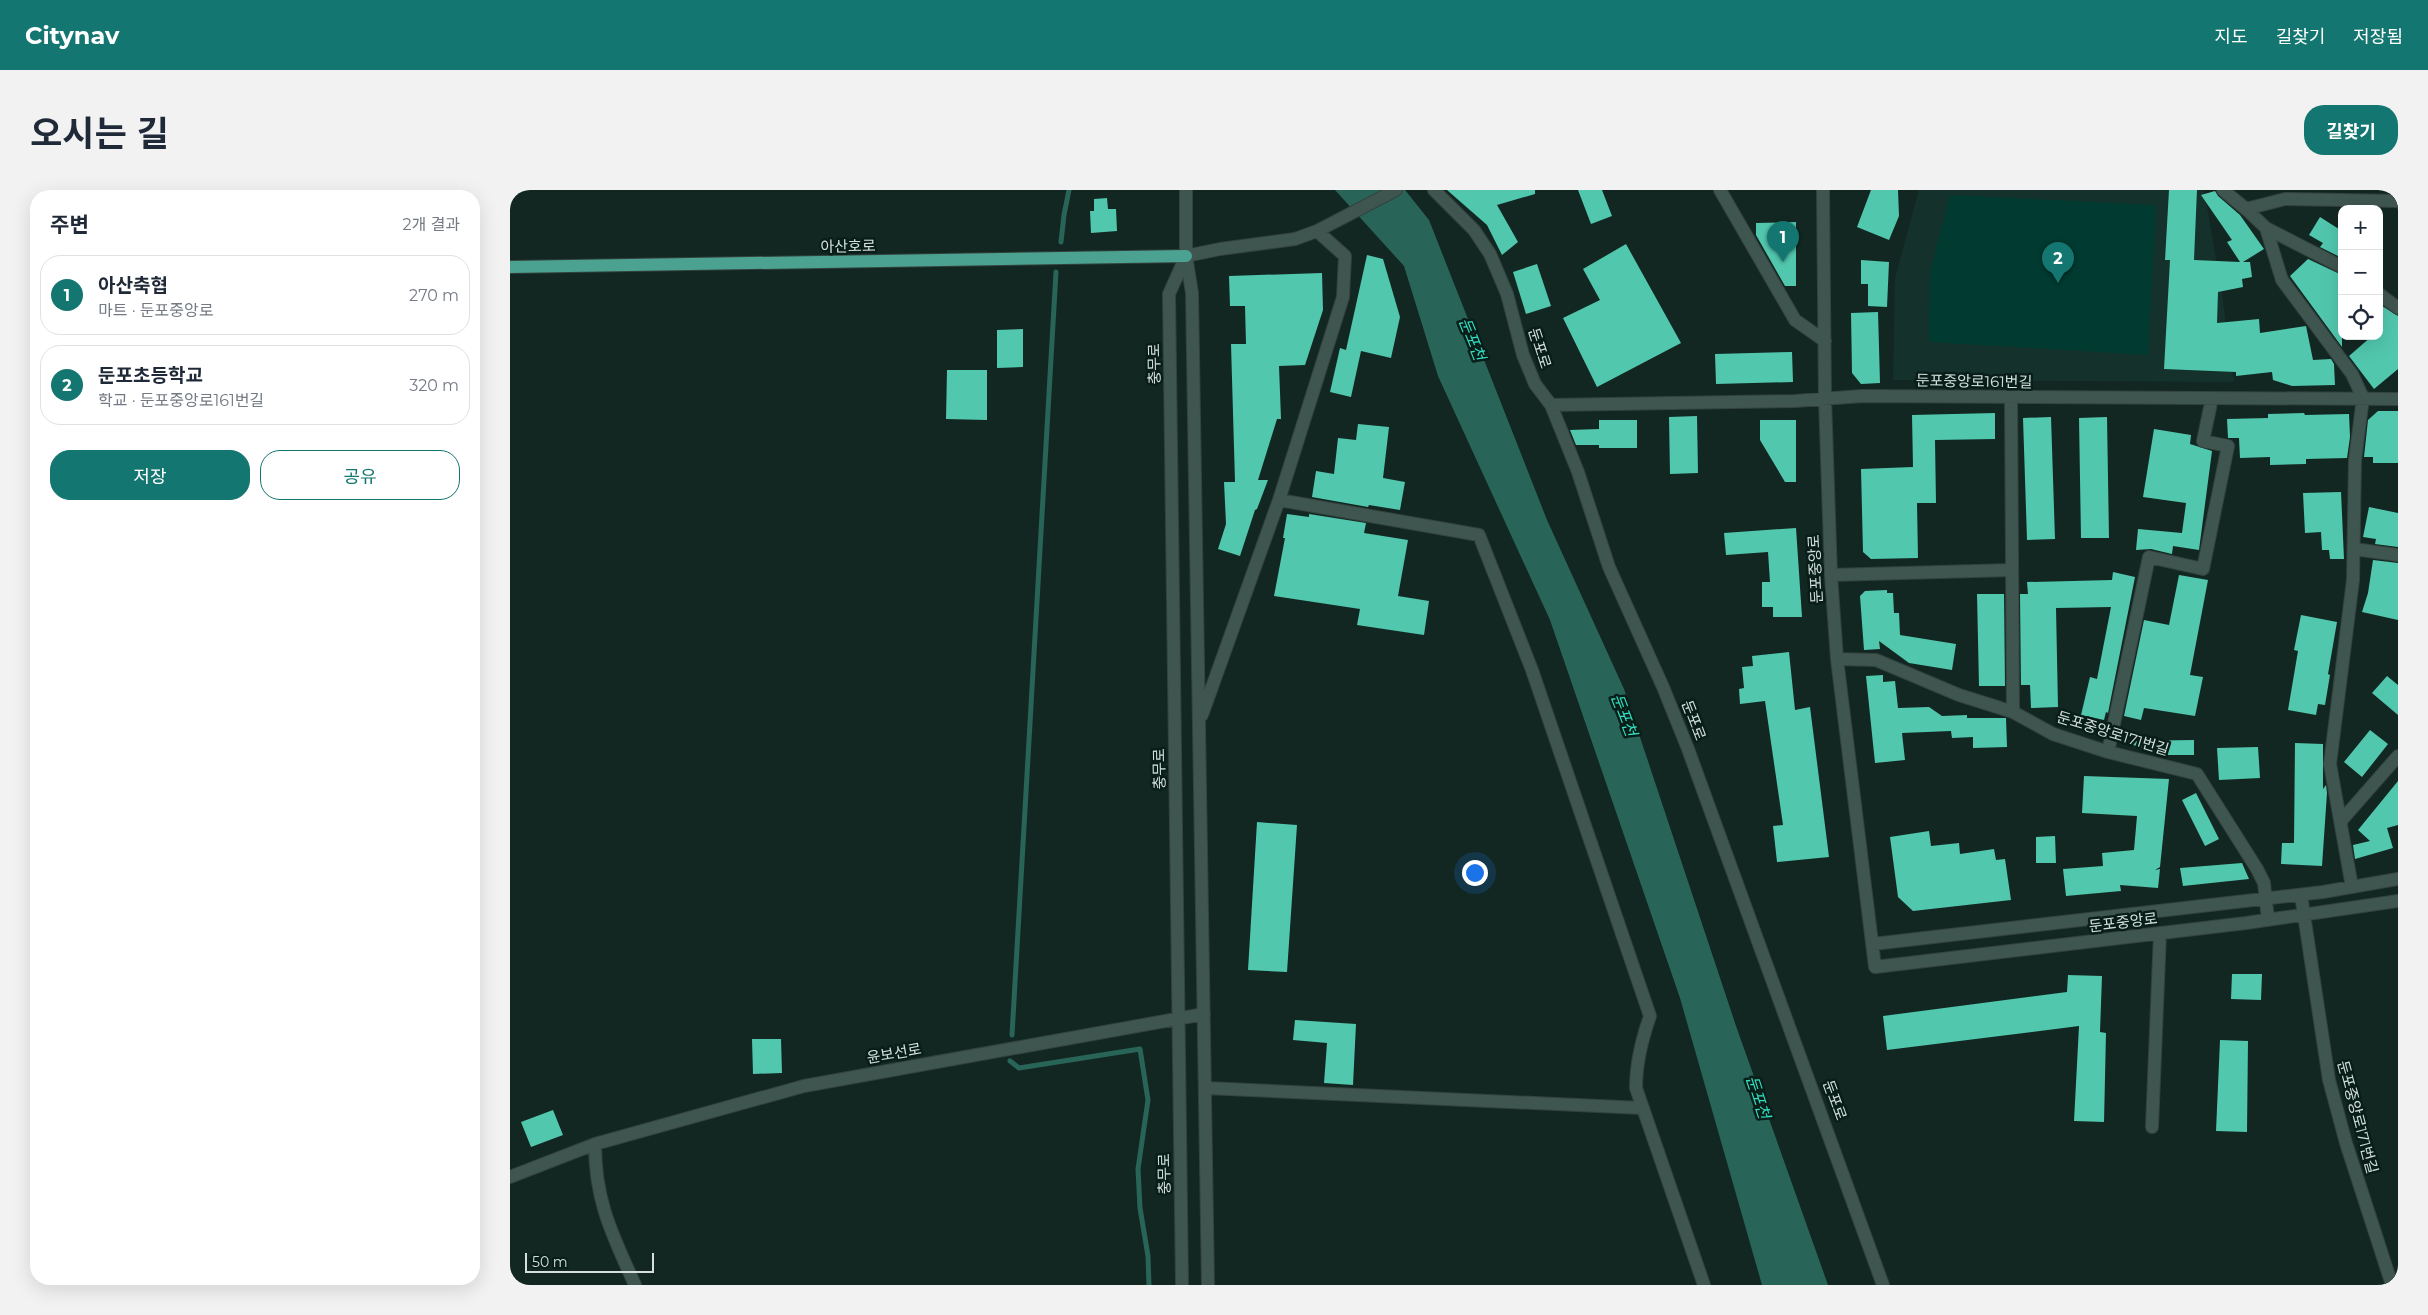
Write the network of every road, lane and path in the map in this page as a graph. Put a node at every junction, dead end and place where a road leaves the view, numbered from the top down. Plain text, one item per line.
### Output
1 (1396, 190) edge
2 (1434, 190) edge
3 (1720, 190) edge
4 (1823, 190) edge
5 (2223, 190) edge
6 (2285, 195) edge
7 (1186, 196) edge
8 (2398, 200) edge
9 (2246, 209) junction
10 (2266, 228) junction
11 (1318, 230) junction
12 (1186, 256) junction
13 (2338, 265) edge
14 (510, 267) edge
15 (2380, 295) edge
16 (2398, 308) edge
17 (1824, 341) junction
18 (2011, 398) junction
19 (2212, 398) junction
20 (2363, 398) junction
21 (1825, 399) junction
22 (2398, 399) edge
23 (1551, 404) junction
24 (1279, 500) junction
25 (2354, 549) junction
26 (2398, 555) edge
27 (2012, 570) junction
28 (1831, 575) junction
29 (1837, 659) junction
30 (2014, 712) junction
31 (1199, 722) junction
32 (2108, 752) junction
33 (2398, 756) edge
34 (2341, 821) junction
35 (2398, 879) edge
36 (2352, 887) junction
37 (2301, 895) junction
38 (2265, 899) junction
39 (2398, 901) edge
40 (2305, 915) junction
41 (2268, 920) junction
42 (2160, 934) junction
43 (1873, 944) junction
44 (1204, 1014) junction
45 (1178, 1020) junction
46 (1206, 1088) junction
47 (1642, 1108) junction
48 (2152, 1127) dead end
49 (595, 1144) junction
50 (510, 1177) edge
51 (635, 1285) edge
52 (1182, 1285) edge
53 (1208, 1285) edge
54 (1704, 1285) edge
55 (1883, 1285) edge
56 (2392, 1285) edge

1 - 11 street
2 - 23 street, 둔포로
3 - 17 street
4 - 17 street, 둔포중앙로
5 - 9 street
6 - 8 street
6 - 9 street
7 - 12 street, 충무로
9 - 10 street
10 - 13 street
10 - 20 street
11 - 12 street
11 - 24 street
12 - 14 main road, 아산호로
12 - 31 street, 충무로
12 - 45 street, 충무로
15 - 16 street
17 - 21 street, 둔포중앙로
18 - 19 street, 둔포중앙로161번길
18 - 21 street, 둔포중앙로161번길
18 - 27 street
19 - 20 street, 둔포중앙로161번길
19 - 32 street
20 - 22 street, 둔포중앙로161번길
20 - 25 street
21 - 23 street, 둔포중앙로161번길
21 - 28 street, 둔포중앙로
23 - 55 street, 둔포로
24 - 31 street
24 - 47 street
25 - 26 street
25 - 34 street
27 - 28 street
27 - 30 street
28 - 29 street, 둔포중앙로
29 - 30 street, 둔포중앙로171번길
29 - 43 street, 둔포중앙로
30 - 32 street, 둔포중앙로171번길
31 - 44 street, 충무로
32 - 38 street, 둔포중앙로171번길
33 - 34 street
34 - 36 street
35 - 36 street, 둔포중앙로
36 - 37 street, 둔포중앙로
37 - 38 street, 둔포중앙로
37 - 40 street, 둔포중앙로171번길
38 - 41 street, 둔포중앙로171번길
38 - 43 street, 둔포중앙로
39 - 40 street, 둔포중앙로
40 - 41 street, 둔포중앙로
40 - 56 street, 둔포중앙로171번길
41 - 42 street, 둔포중앙로
42 - 43 street, 둔포중앙로
42 - 48 street
44 - 45 street, 윤보선로
44 - 46 street, 충무로
45 - 49 street, 윤보선로
45 - 52 street, 충무로
46 - 47 street
46 - 53 street, 충무로
47 - 54 street
49 - 50 street, 윤보선로
49 - 51 street

